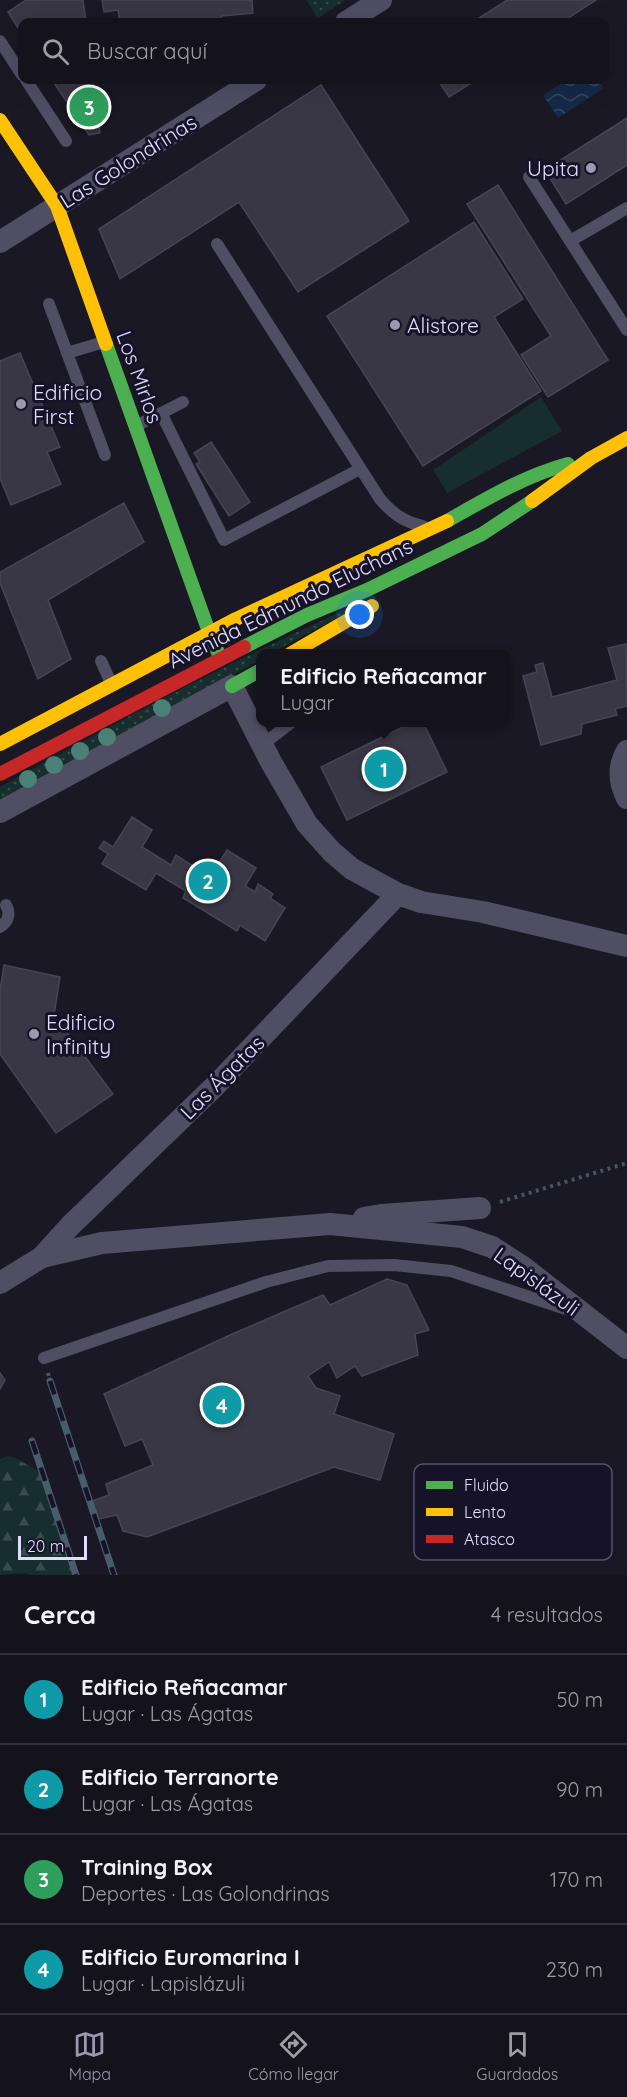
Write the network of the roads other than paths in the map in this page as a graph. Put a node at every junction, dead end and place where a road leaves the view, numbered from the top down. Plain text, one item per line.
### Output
1 (381, 0) edge
2 (352, 18) edge
3 (0, 41) edge
4 (18, 69) edge
5 (29, 84) edge
6 (250, 84) edge
7 (0, 120) edge
8 (66, 141) dead end
9 (529, 177) dead end
10 (57, 206) junction
11 (627, 208) edge
12 (570, 241) junction
13 (0, 242) edge
14 (218, 244) dead end
15 (49, 304) dead end
16 (627, 330) edge
17 (105, 341) junction
18 (67, 353) junction
19 (183, 402) dead end
20 (161, 414) junction
21 (135, 427) junction
22 (624, 440) edge
23 (105, 455) dead end
24 (591, 458) junction
25 (360, 469) junction
26 (436, 526) junction
27 (452, 549) junction
28 (399, 590) dead end
29 (385, 598) dead end
30 (209, 632) junction
31 (302, 649) edge
32 (221, 658) junction
33 (101, 661) dead end
34 (256, 673) edge
35 (111, 684) junction
36 (232, 686) junction
37 (287, 727) edge
38 (0, 744) edge
39 (262, 746) junction
40 (627, 751) edge
41 (0, 774) edge
42 (627, 798) edge
43 (0, 812) edge
44 (398, 894) junction
45 (6, 905) dead end
46 (0, 927) edge
47 (627, 946) edge
48 (480, 1208) road end
49 (330, 1224) junction
50 (42, 1257) junction
51 (0, 1283) edge
52 (582, 1314) junction
53 (627, 1348) edge
54 (44, 1358) dead end

1 - 2 street
3 - 4 lane
5 - 8 lane
6 - 10 street, Las Golondrinas
7 - 10 main road, Los Mirlos
9 - 12 lane
10 - 13 street, Las Golondrinas
10 - 17 main road, Los Mirlos
11 - 12 lane
12 - 16 lane
14 - 25 lane
15 - 18 lane
17 - 18 lane
17 - 21 main road, Los Mirlos
18 - 23 lane
19 - 20 lane
20 - 21 lane
20 - 25 lane
21 - 30 main road, Los Mirlos
22 - 24 main road, Avenida Edmundo Eluchans
24 - 26 main road, Avenida Edmundo Eluchans
24 - 27 main road, Avenida Edmundo Eluchans
25 - 26 lane
26 - 30 main road, Avenida Edmundo Eluchans
27 - 28 main road
27 - 32 main road, Avenida Edmundo Eluchans
29 - 31 main road
30 - 32 main road, Los Mirlos
30 - 35 main road, Avenida Edmundo Eluchans
32 - 41 main road, Avenida Edmundo Eluchans
33 - 35 lane
34 - 36 main road
35 - 38 main road, Avenida Edmundo Eluchans
36 - 39 street
36 - 43 street
37 - 39 lane
39 - 44 street
40 - 42 street
44 - 47 street
44 - 50 street, Las Ágatas
45 - 46 lane
48 - 49 street, Lapislázuli
49 - 50 street, Lapislázuli
49 - 52 street, Lapislázuli
50 - 51 street
52 - 53 street, Lapislázuli
52 - 54 lane

